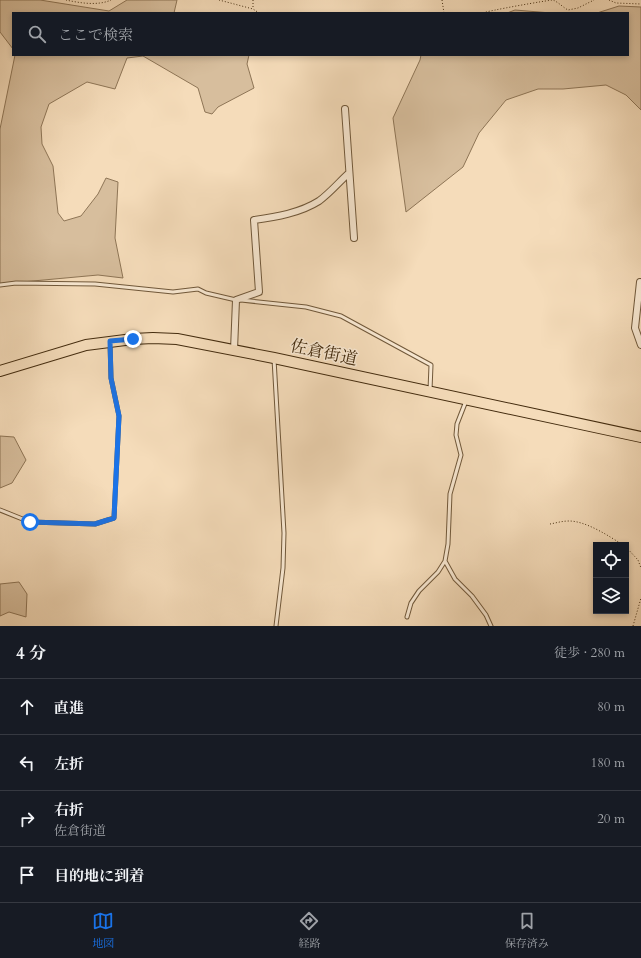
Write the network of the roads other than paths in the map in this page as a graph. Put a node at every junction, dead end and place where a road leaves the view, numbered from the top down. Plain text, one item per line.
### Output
1 (345, 109) dead end
2 (349, 172) junction
3 (354, 238) dead end
4 (640, 282) dead end
5 (0, 285) edge
6 (236, 300) junction
7 (110, 341) junction
8 (641, 345) edge
9 (234, 350) junction
10 (274, 358) junction
11 (0, 372) edge
12 (430, 392) junction
13 (467, 400) junction
14 (641, 436) edge
15 (0, 510) edge
16 (445, 561) junction
17 (407, 617) dead end
18 (276, 626) edge
19 (490, 626) edge

1 - 2 street
2 - 3 street
2 - 6 street
4 - 8 street
5 - 6 lane
6 - 9 street
6 - 12 lane
7 - 9 main road, 佐倉街道
7 - 11 main road, 佐倉街道
7 - 15 lane
9 - 10 main road, 佐倉街道
10 - 12 main road, 佐倉街道
10 - 18 lane
12 - 13 main road, 佐倉街道
13 - 14 main road, 佐倉街道
13 - 16 lane
16 - 17 lane
16 - 19 lane

